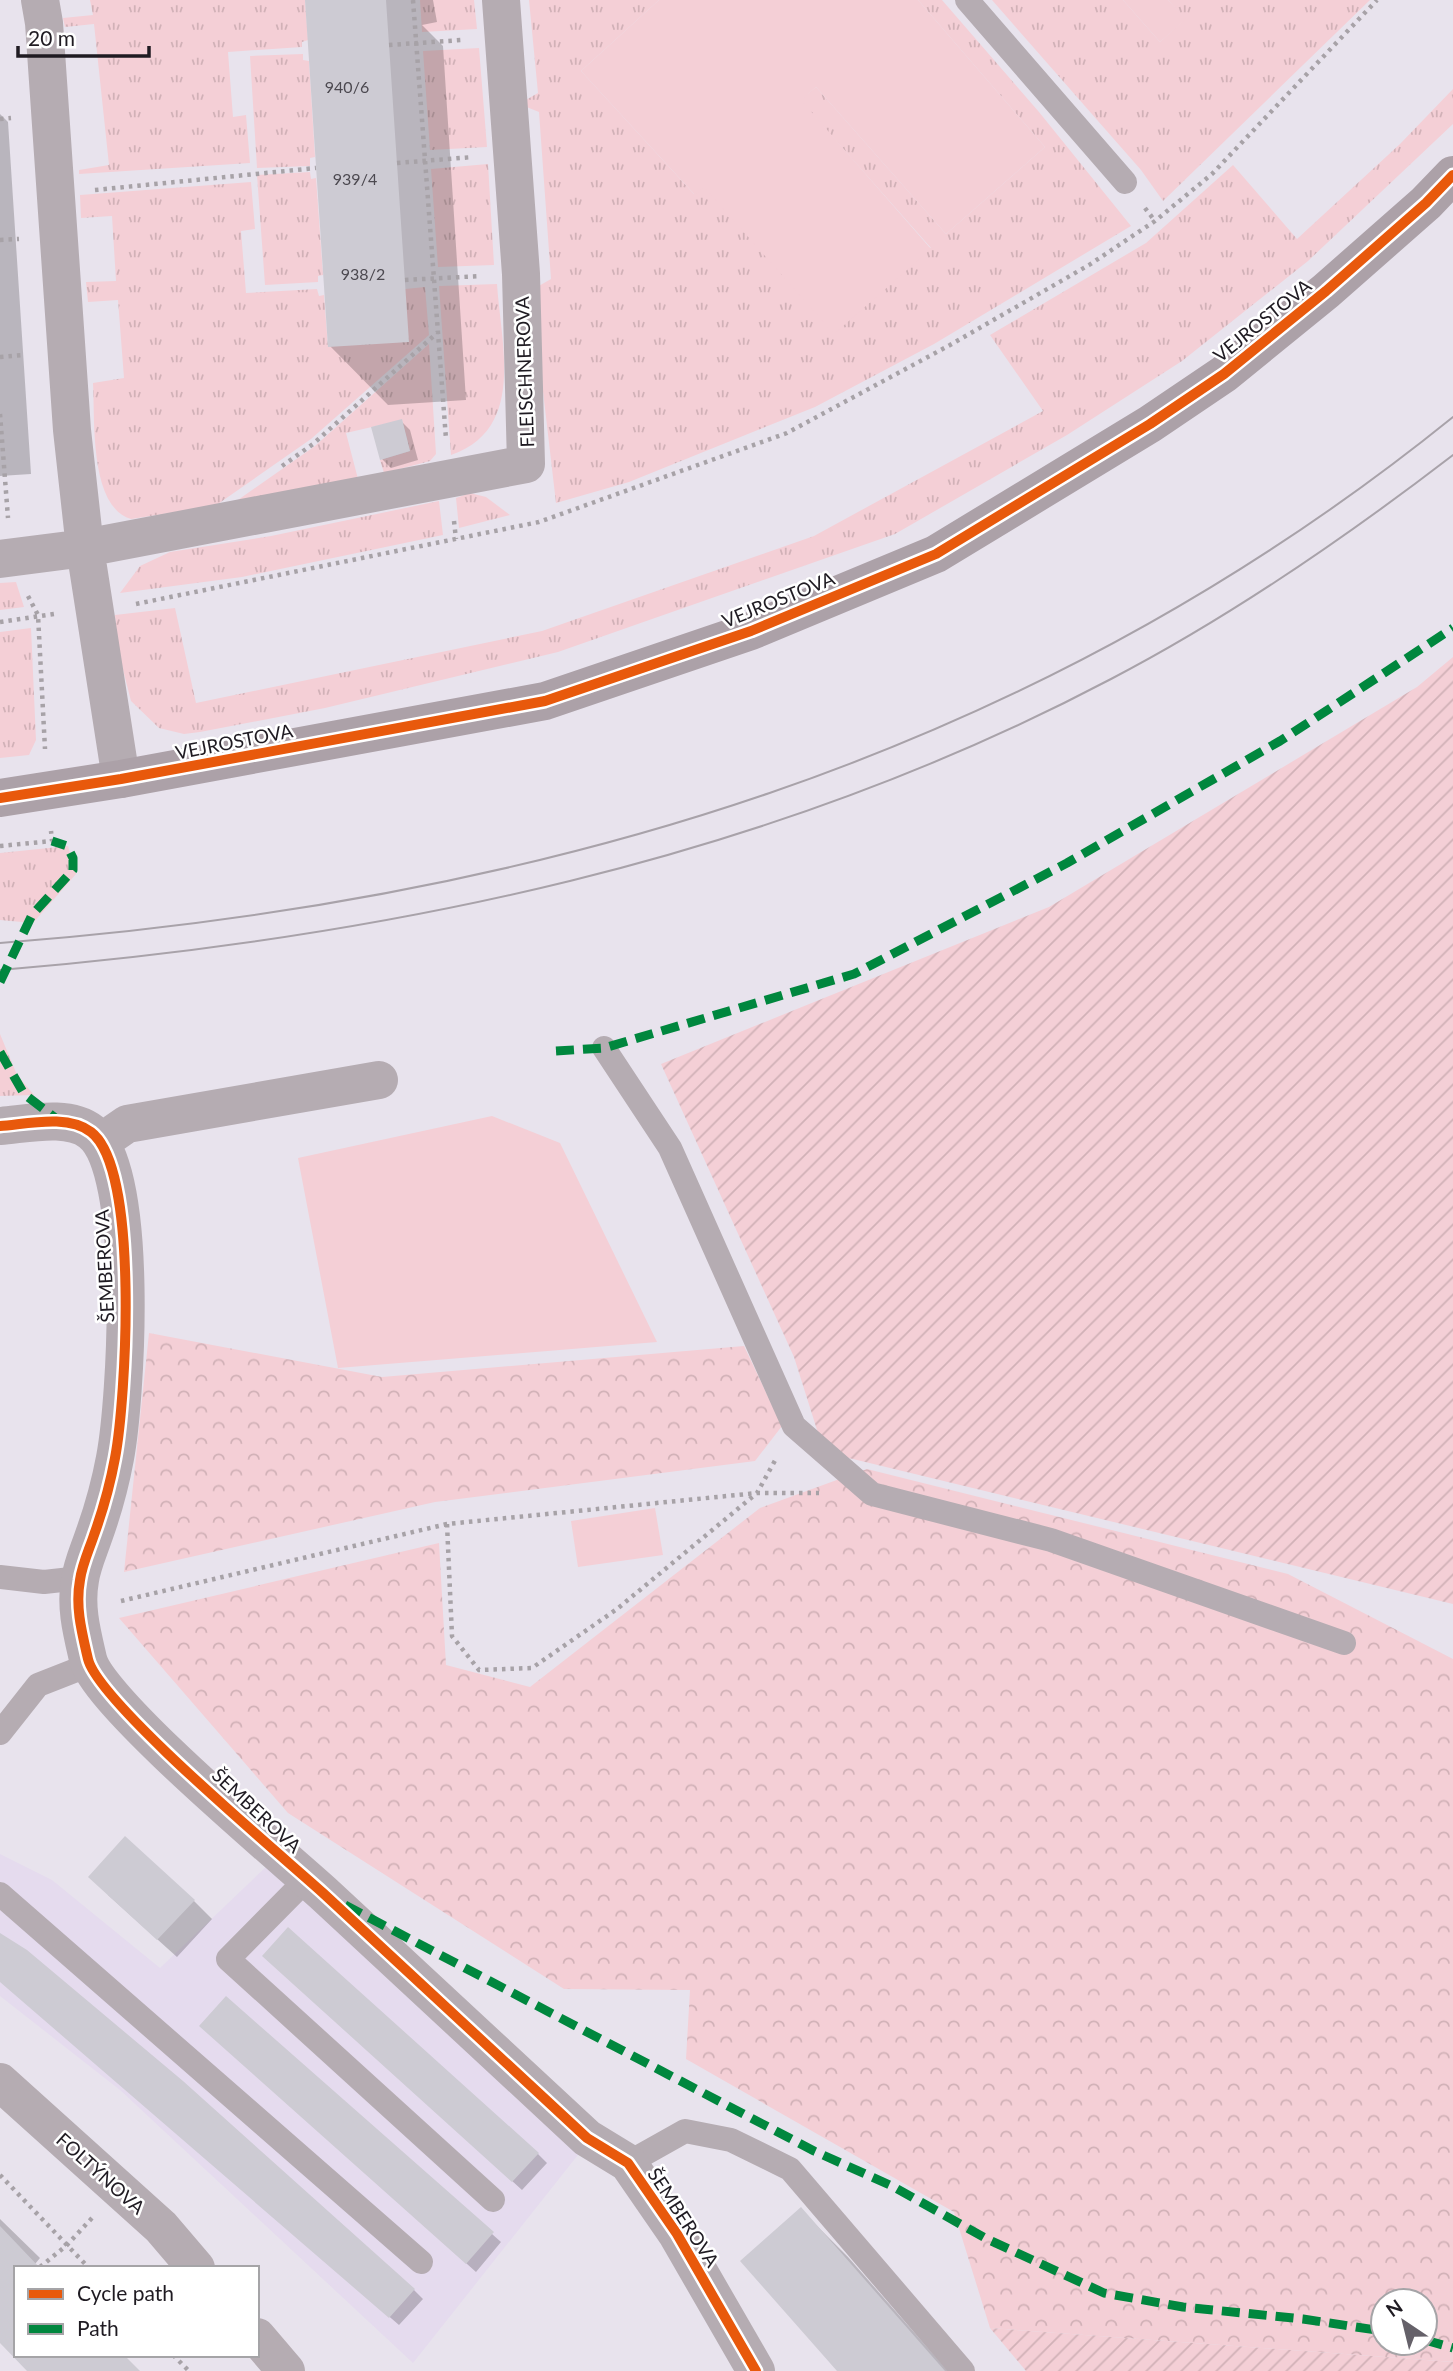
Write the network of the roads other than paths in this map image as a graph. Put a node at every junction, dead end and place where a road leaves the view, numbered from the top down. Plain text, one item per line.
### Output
1 (40, 0) edge
2 (501, 0) edge
3 (967, 0) edge
4 (1453, 175) edge
5 (1125, 182) dead end
6 (85, 548) junction
7 (6, 558) edge
8 (121, 779) junction
9 (0, 798) edge
10 (604, 1048) dead end
11 (379, 1080) dead end
12 (0, 1126) edge
13 (100, 1142) junction
14 (0, 1577) edge
15 (79, 1595) junction
16 (1344, 1643) dead end
17 (89, 1665) junction
18 (0, 1733) edge
19 (307, 1880) junction
20 (0, 1894) edge
21 (0, 2082) edge
22 (628, 2163) junction
23 (493, 2200) dead end
24 (421, 2262) dead end
25 (194, 2266) edge
26 (259, 2339) edge
27 (286, 2371) edge
28 (756, 2371) edge
29 (963, 2371) edge

1 - 6 street
2 - 6 street, FLEISCHNEROVA
3 - 5 lane
4 - 8 street, VEJROSTOVA
6 - 7 street, FLEISCHNEROVA
6 - 8 street
8 - 9 street, VEJROSTOVA
10 - 16 lane
11 - 13 street
12 - 13 street
13 - 15 street, ŠEMBEROVA
14 - 15 lane
15 - 17 street, ŠEMBEROVA
17 - 18 lane
17 - 19 street, ŠEMBEROVA
19 - 22 street, ŠEMBEROVA
19 - 23 lane
20 - 24 lane
21 - 25 street, FOLTÝNOVA
22 - 28 street, ŠEMBEROVA
22 - 29 lane
26 - 27 street

